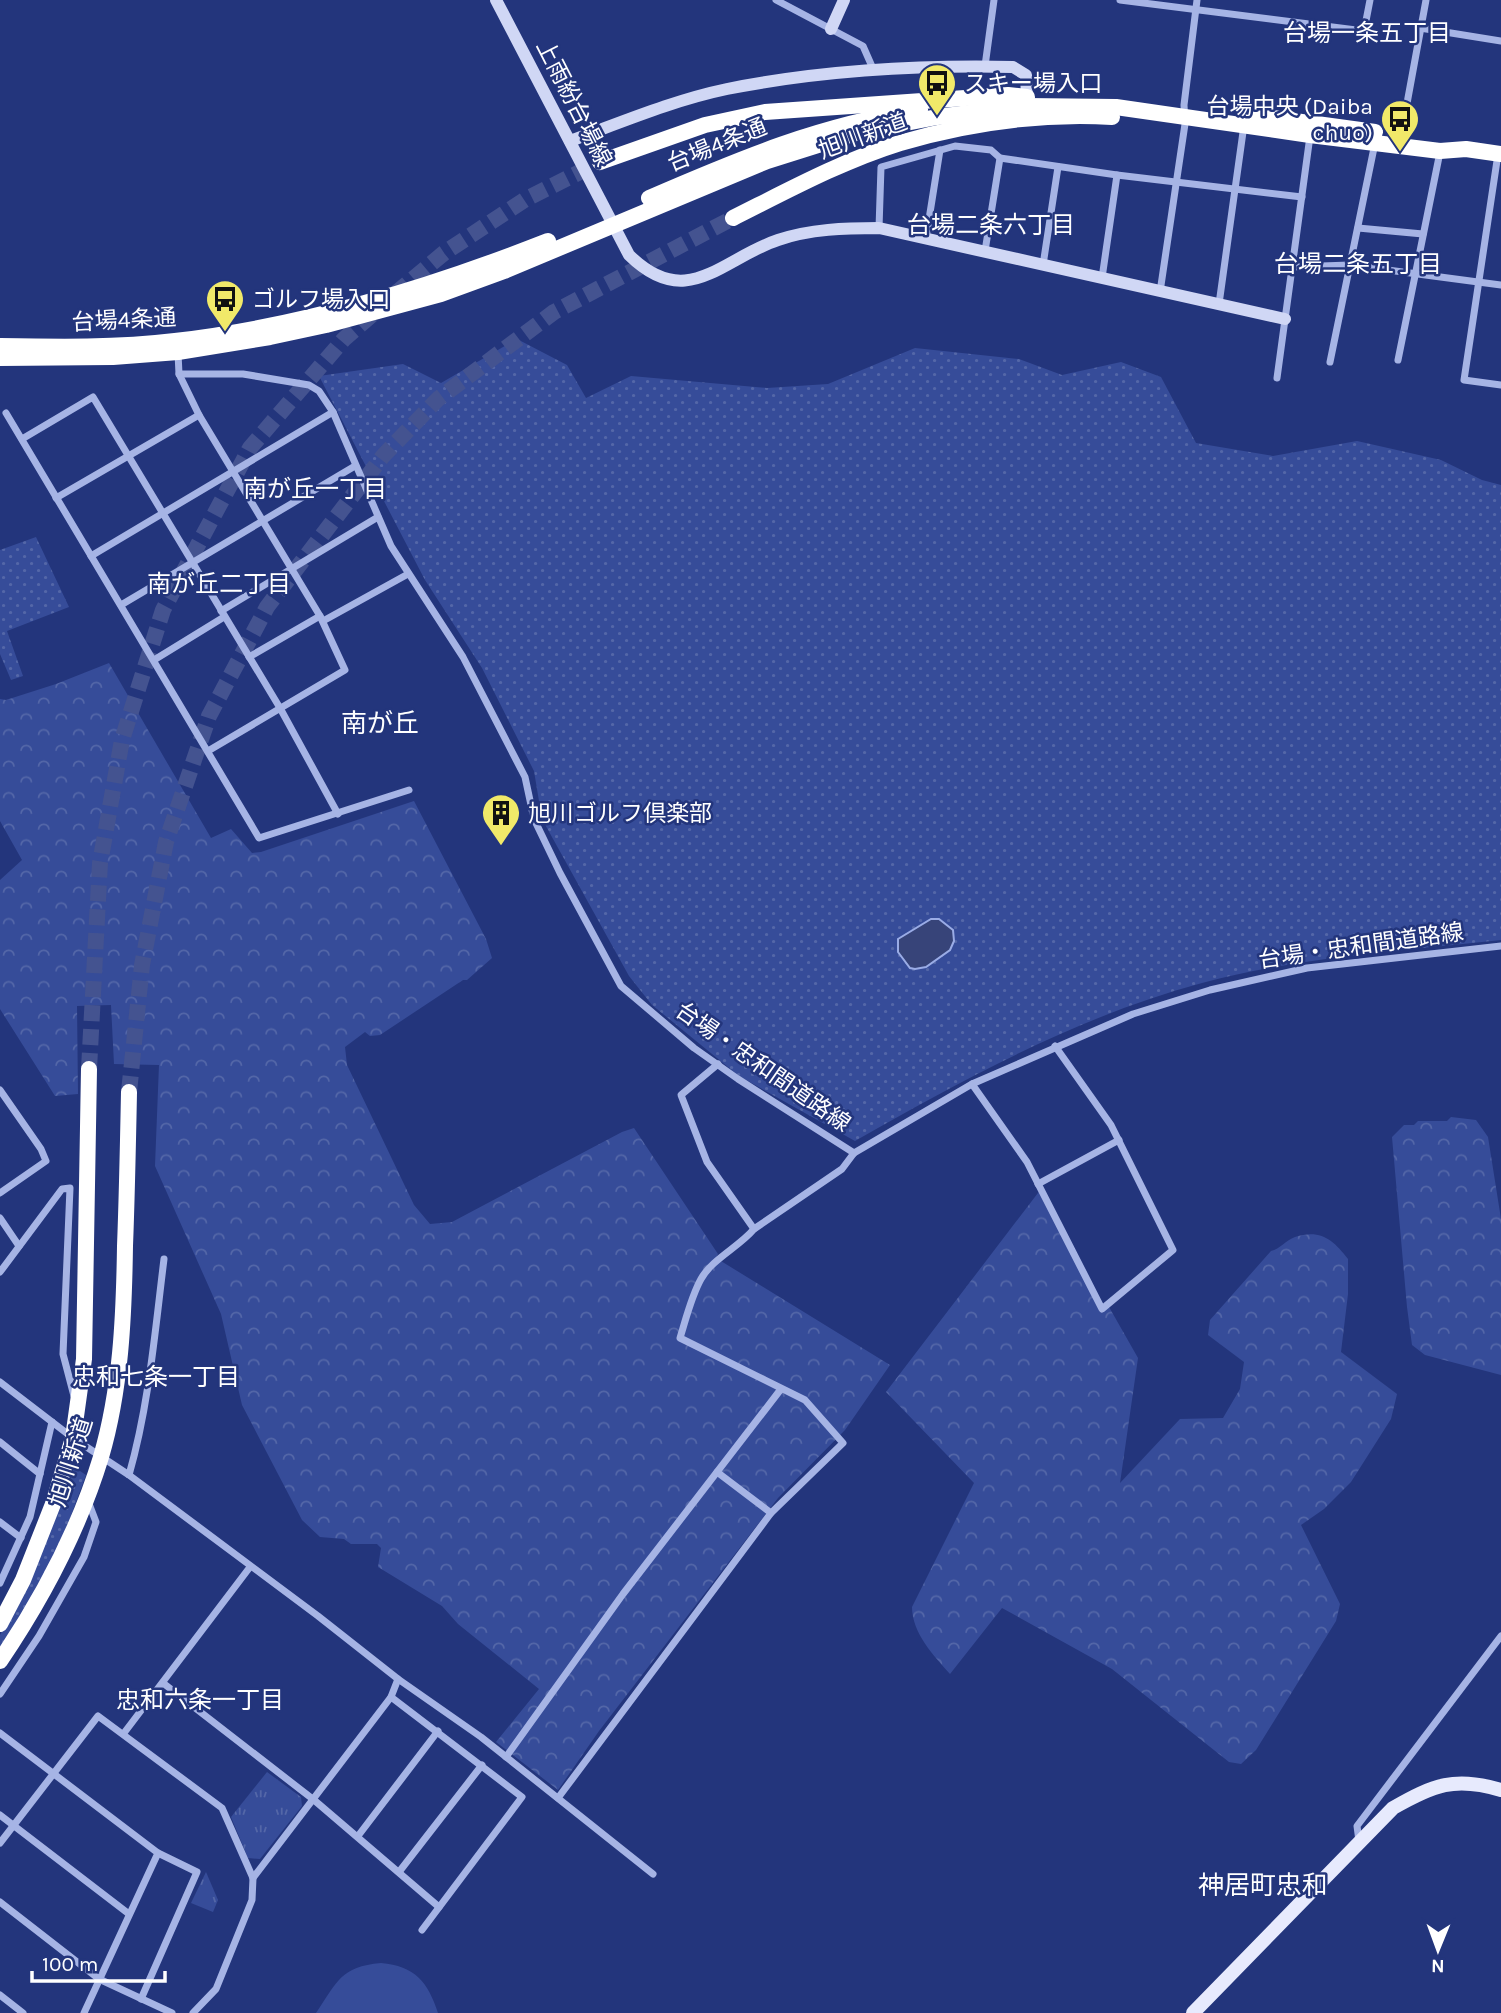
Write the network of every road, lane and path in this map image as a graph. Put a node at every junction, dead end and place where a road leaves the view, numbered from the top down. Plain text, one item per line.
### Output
1 (496, 0) edge
2 (776, 0) edge
3 (844, 0) edge
4 (994, 0) edge
5 (1120, 0) edge
6 (1197, 0) edge
7 (1370, 0) edge
8 (1426, 0) edge
9 (1196, 9) junction
10 (1420, 28) junction
11 (831, 29) junction
12 (1501, 41) edge
13 (985, 66) junction
14 (874, 71) junction
15 (1025, 107) junction
16 (1184, 115) junction
17 (1243, 132) junction
18 (1310, 135) junction
19 (1401, 136) junction
20 (570, 141) junction
21 (1376, 142) junction
22 (1466, 149) junction
23 (940, 150) junction
24 (1440, 150) junction
25 (1499, 153) edge
26 (1000, 158) junction
27 (600, 162) tunnel mouth
28 (1058, 167) junction
29 (1117, 175) junction
30 (1177, 181) junction
31 (1237, 190) junction
32 (1302, 197) junction
33 (733, 218) tunnel mouth
34 (610, 221) junction
35 (879, 228) junction
36 (1358, 228) junction
37 (1423, 234) junction
38 (926, 238) junction
39 (985, 251) junction
40 (1043, 265) junction
41 (1350, 265) junction
42 (1292, 267) junction
43 (1416, 273) junction
44 (1102, 279) junction
45 (1480, 282) junction
46 (1501, 285) edge
47 (1160, 293) junction
48 (1219, 305) junction
49 (1285, 320) junction
50 (0, 346) edge
51 (178, 346) junction
52 (0, 358) edge
53 (1398, 360) dead end
54 (1330, 362) dead end
55 (179, 374) junction
56 (1277, 378) dead end
57 (1501, 385) edge
58 (333, 412) junction
59 (6, 413) dead end
60 (199, 415) junction
61 (22, 439) junction
62 (128, 456) junction
63 (355, 467) junction
64 (234, 471) junction
65 (56, 498) junction
66 (163, 512) junction
67 (378, 517) junction
68 (263, 520) junction
69 (91, 556) junction
70 (193, 564) junction
71 (292, 569) junction
72 (408, 574) junction
73 (121, 605) junction
74 (222, 614) junction
75 (321, 619) junction
76 (249, 657) junction
77 (154, 660) junction
78 (280, 708) junction
79 (208, 751) junction
80 (409, 790) dead end
81 (338, 814) junction
82 (1501, 946) edge
83 (1055, 1046) junction
84 (718, 1064) junction
85 (89, 1069) tunnel mouth
86 (972, 1084) junction
87 (0, 1090) edge
88 (129, 1092) tunnel mouth
89 (1119, 1140) junction
90 (854, 1153) junction
91 (1038, 1184) junction
92 (0, 1193) edge
93 (0, 1217) edge
94 (754, 1229) junction
95 (19, 1246) junction
96 (164, 1259) dead end
97 (0, 1272) edge
98 (0, 1382) edge
99 (781, 1389) junction
100 (77, 1407) junction
101 (52, 1422) junction
102 (73, 1438) junction
103 (0, 1441) edge
104 (101, 1457) junction
105 (717, 1472) junction
106 (40, 1474) junction
107 (129, 1475) junction
108 (86, 1497) junction
109 (771, 1513) junction
110 (0, 1522) edge
111 (21, 1538) junction
112 (250, 1567) junction
113 (0, 1583) edge
114 (0, 1624) edge
115 (1501, 1636) edge
116 (0, 1661) edge
117 (398, 1679) junction
118 (163, 1683) junction
119 (0, 1694) edge
120 (391, 1697) junction
121 (438, 1731) junction
122 (0, 1733) edge
123 (124, 1733) junction
124 (506, 1757) junction
125 (482, 1765) junction
126 (54, 1773) junction
127 (1501, 1790) edge
128 (558, 1798) junction
129 (314, 1800) junction
130 (0, 1815) edge
131 (14, 1825) junction
132 (358, 1836) junction
133 (1359, 1842) junction
134 (0, 1843) edge
135 (158, 1853) junction
136 (399, 1872) junction
137 (653, 1874) dead end
138 (253, 1878) junction
139 (0, 1902) edge
140 (439, 1907) junction
141 (129, 1914) junction
142 (422, 1930) dead end
143 (99, 1979) junction
144 (0, 1995) edge
145 (141, 1999) junction
146 (23, 2013) edge
147 (84, 2013) edge
148 (172, 2013) edge
149 (193, 2013) edge
150 (1193, 2013) edge

1 - 20 street, 上雨紛台場線
2 - 11 street
3 - 11 street
4 - 13 street
5 - 9 street
6 - 9 street
7 - 9 street
8 - 10 street
9 - 16 street
10 - 12 street
10 - 19 street
11 - 14 street
13 - 14 street
13 - 15 street
14 - 20 street
15 - 16 highway, 台場4条通
15 - 27 highway, 旭川新道
15 - 33 highway, 旭川新道
15 - 34 highway, 台場4条通
16 - 17 highway
16 - 18 highway, 台場4条通
16 - 19 highway, 台場4条通
16 - 30 street
17 - 18 highway
17 - 31 street
18 - 21 highway, 台場4条通
18 - 32 street
19 - 22 highway, 台場4条通
20 - 34 street, 上雨紛台場線
21 - 24 highway, 台場4条通
21 - 36 street
22 - 24 highway, 台場4条通
22 - 25 highway, 台場4条通
23 - 26 street
23 - 35 street
23 - 38 street
24 - 37 street
25 - 45 street
26 - 28 street
26 - 39 street
28 - 29 street
28 - 40 street
29 - 30 street
29 - 44 street
30 - 31 street
30 - 47 street
31 - 32 street
31 - 48 street
32 - 42 street
34 - 35 street, 上雨紛台場線
34 - 51 highway, 台場4条通
35 - 38 street, 上雨紛台場線
36 - 37 street
36 - 41 street
37 - 43 street
38 - 39 street, 上雨紛台場線
39 - 40 street, 上雨紛台場線
40 - 44 street, 上雨紛台場線
41 - 42 street
41 - 43 street
41 - 54 street
42 - 49 street
43 - 45 street
43 - 53 street
44 - 47 street, 上雨紛台場線
45 - 46 street
45 - 57 street
47 - 48 street, 上雨紛台場線
48 - 49 street, 上雨紛台場線
49 - 56 street
50 - 51 highway, 台場4条通
51 - 52 highway, 台場4条通
51 - 55 street
55 - 58 street, 台場・忠和間道路線
55 - 60 street
58 - 63 street, 台場・忠和間道路線
58 - 64 street
59 - 61 street
60 - 62 street
60 - 64 street
61 - 62 street
61 - 65 street
62 - 65 street
62 - 66 street
63 - 67 street, 台場・忠和間道路線
63 - 68 street
64 - 66 street
64 - 68 street
65 - 69 street
66 - 69 street
66 - 70 street
67 - 71 street
67 - 72 street, 台場・忠和間道路線
68 - 70 street
68 - 71 street
69 - 73 street
70 - 73 street
70 - 74 street
71 - 74 street
71 - 75 street
72 - 75 street
72 - 84 street, 台場・忠和間道路線
73 - 77 street
74 - 76 street
74 - 77 street
75 - 76 street
75 - 78 street
76 - 78 street
77 - 79 street
78 - 79 street
78 - 81 street
79 - 81 street
80 - 81 street
82 - 83 street, 台場・忠和間道路線
83 - 86 street, 台場・忠和間道路線
83 - 89 street
84 - 90 street, 台場・忠和間道路線
84 - 94 street
85 - 100 highway, 旭川新道
86 - 90 street, 台場・忠和間道路線
86 - 91 street
87 - 92 street
88 - 104 highway, 旭川新道
89 - 91 street
89 - 91 street
90 - 94 street
93 - 95 street
94 - 99 street
95 - 97 street
95 - 100 street
96 - 107 street
98 - 101 street
99 - 105 street
99 - 109 street
100 - 102 highway, 旭川新道
101 - 102 street
101 - 106 street
102 - 104 street
102 - 114 highway, 旭川新道
103 - 106 street
104 - 107 street
104 - 108 highway, 旭川新道
105 - 109 street
105 - 124 street
106 - 111 street
107 - 112 street
108 - 116 highway, 旭川新道
108 - 119 street
109 - 128 street
110 - 111 street
111 - 113 street
112 - 117 street
112 - 118 street
115 - 133 street
117 - 120 street
117 - 124 street
118 - 123 street
118 - 129 street
120 - 121 street
120 - 129 street
121 - 125 street
121 - 132 street
122 - 126 street
123 - 126 street
123 - 138 street
124 - 128 street
125 - 136 street
125 - 140 street
126 - 131 street
126 - 135 street
127 - 133 main road
128 - 137 street
129 - 132 street
129 - 138 street
130 - 131 street
131 - 134 street
131 - 141 street
132 - 136 street
133 - 150 main road
135 - 141 street
135 - 145 street
136 - 140 street
138 - 149 street
139 - 143 street
140 - 142 street
141 - 143 street
143 - 145 street
143 - 147 street
144 - 146 street
145 - 148 street

